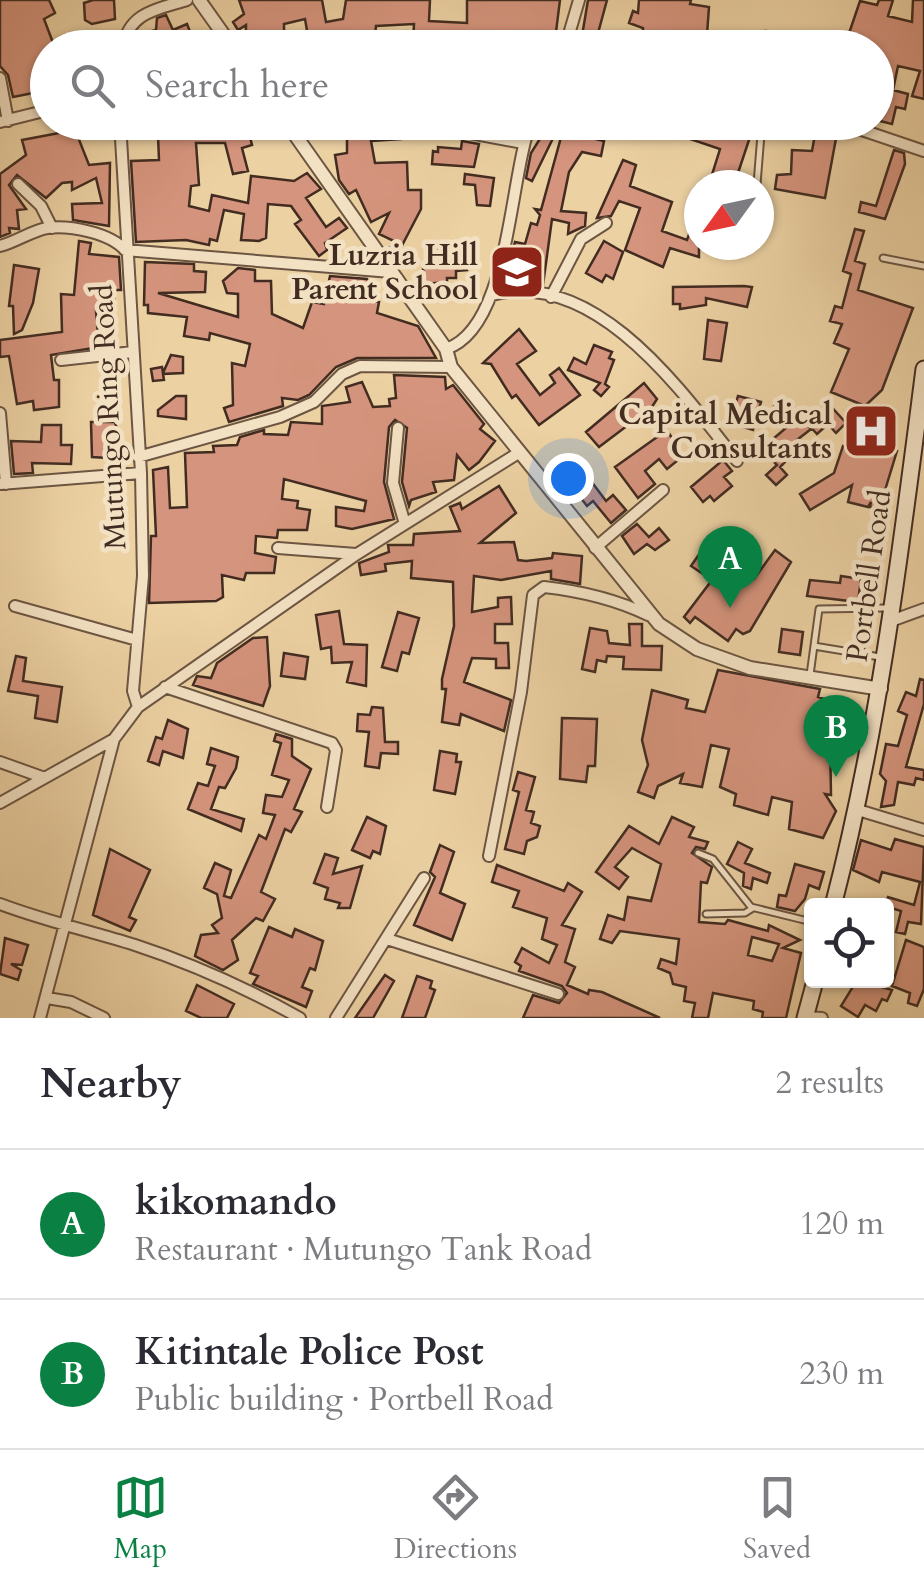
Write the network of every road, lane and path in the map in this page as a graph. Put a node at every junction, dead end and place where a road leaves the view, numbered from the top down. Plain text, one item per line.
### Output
1 (199, 0) edge
2 (579, 0) edge
3 (128, 30) edge
4 (220, 30) edge
5 (570, 30) edge
6 (0, 78) edge
7 (30, 112) edge
8 (4, 122) edge
9 (121, 140) edge
10 (299, 140) edge
11 (512, 140) edge
12 (761, 140) edge
13 (891, 140) edge
14 (523, 142) joint
15 (924, 151) edge
16 (758, 170) edge
17 (18, 184) dead end
18 (606, 223) dead end
19 (52, 228) junction
20 (0, 246) edge
21 (125, 250) junction
22 (883, 258) dead end
23 (924, 266) edge
24 (392, 272) junction
25 (492, 296) junction
26 (551, 297) junction
27 (446, 349) junction
28 (133, 352) junction
29 (61, 360) dead end
30 (451, 367) junction
31 (924, 368) edge
32 (0, 412) edge
33 (398, 428) dead end
34 (520, 452) junction
35 (138, 457) junction
36 (736, 461) dead end
37 (141, 473) junction
38 (3, 484) edge
39 (664, 490) dead end
40 (405, 524) junction
41 (278, 548) dead end
42 (595, 548) junction
43 (357, 554) junction
44 (15, 606) dead end
45 (924, 609) edge
46 (864, 611) junction
47 (892, 614) junction
48 (648, 615) junction
49 (136, 640) junction
50 (814, 646) junction
51 (861, 651) junction
52 (886, 659) junction
53 (810, 678) junction
54 (165, 687) junction
55 (881, 689) junction
56 (138, 707) junction
57 (114, 740) junction
58 (0, 762) edge
59 (42, 777) junction
60 (0, 803) edge
61 (327, 806) dead end
62 (858, 810) junction
63 (924, 830) edge
64 (698, 853) dead end
65 (489, 856) dead end
66 (424, 878) dead end
67 (836, 898) edge
68 (0, 904) edge
69 (753, 908) junction
70 (706, 914) dead end
71 (804, 920) edge
72 (64, 928) junction
73 (387, 939) junction
74 (812, 988) edge
75 (558, 994) dead end
76 (47, 998) junction
77 (40, 1018) edge
78 (104, 1018) edge
79 (300, 1018) edge
80 (336, 1018) edge
81 (805, 1018) edge
82 (822, 1018) edge

1 - 3 street
1 - 4 street
2 - 5 street
6 - 8 street
7 - 8 street
9 - 21 street, Mutungo Ring Road
10 - 24 street
11 - 14 street
12 - 16 lane
13 - 15 street
14 - 25 street
17 - 19 street
18 - 26 street
19 - 20 street
19 - 21 street
21 - 24 street
21 - 28 street, Mutungo Ring Road
22 - 23 lane
24 - 27 street
25 - 26 street
25 - 27 street
26 - 36 street
27 - 30 street
28 - 29 street
28 - 35 street, Mutungo Ring Road
30 - 34 street
30 - 35 street
31 - 47 main road, Portbell Road
32 - 38 street
33 - 40 street
34 - 40 street
34 - 42 street
35 - 37 street, Mutungo Ring Road
37 - 38 street
37 - 49 street, Mutungo Ring Road
39 - 42 street
40 - 43 street
41 - 43 street
42 - 48 street
43 - 54 street
44 - 49 street
45 - 47 street
46 - 47 lane
46 - 50 lane
46 - 51 lane
47 - 52 main road, Portbell Road
48 - 53 street
48 - 65 street
49 - 56 street, Mutungo Ring Road
50 - 51 lane
50 - 53 lane
51 - 52 lane
52 - 55 main road, Portbell Road
53 - 55 street
54 - 56 street
54 - 61 street
55 - 62 main road, Portbell Road
56 - 57 street
57 - 59 street
57 - 72 street
58 - 59 street
59 - 60 street
62 - 63 street
62 - 67 main road, Portbell Road
64 - 69 lane
66 - 73 street
68 - 72 street
69 - 70 lane
69 - 71 lane
72 - 76 street
72 - 79 street
73 - 75 street
73 - 80 street
74 - 81 main road
76 - 77 street
76 - 78 street
81 - 82 street

